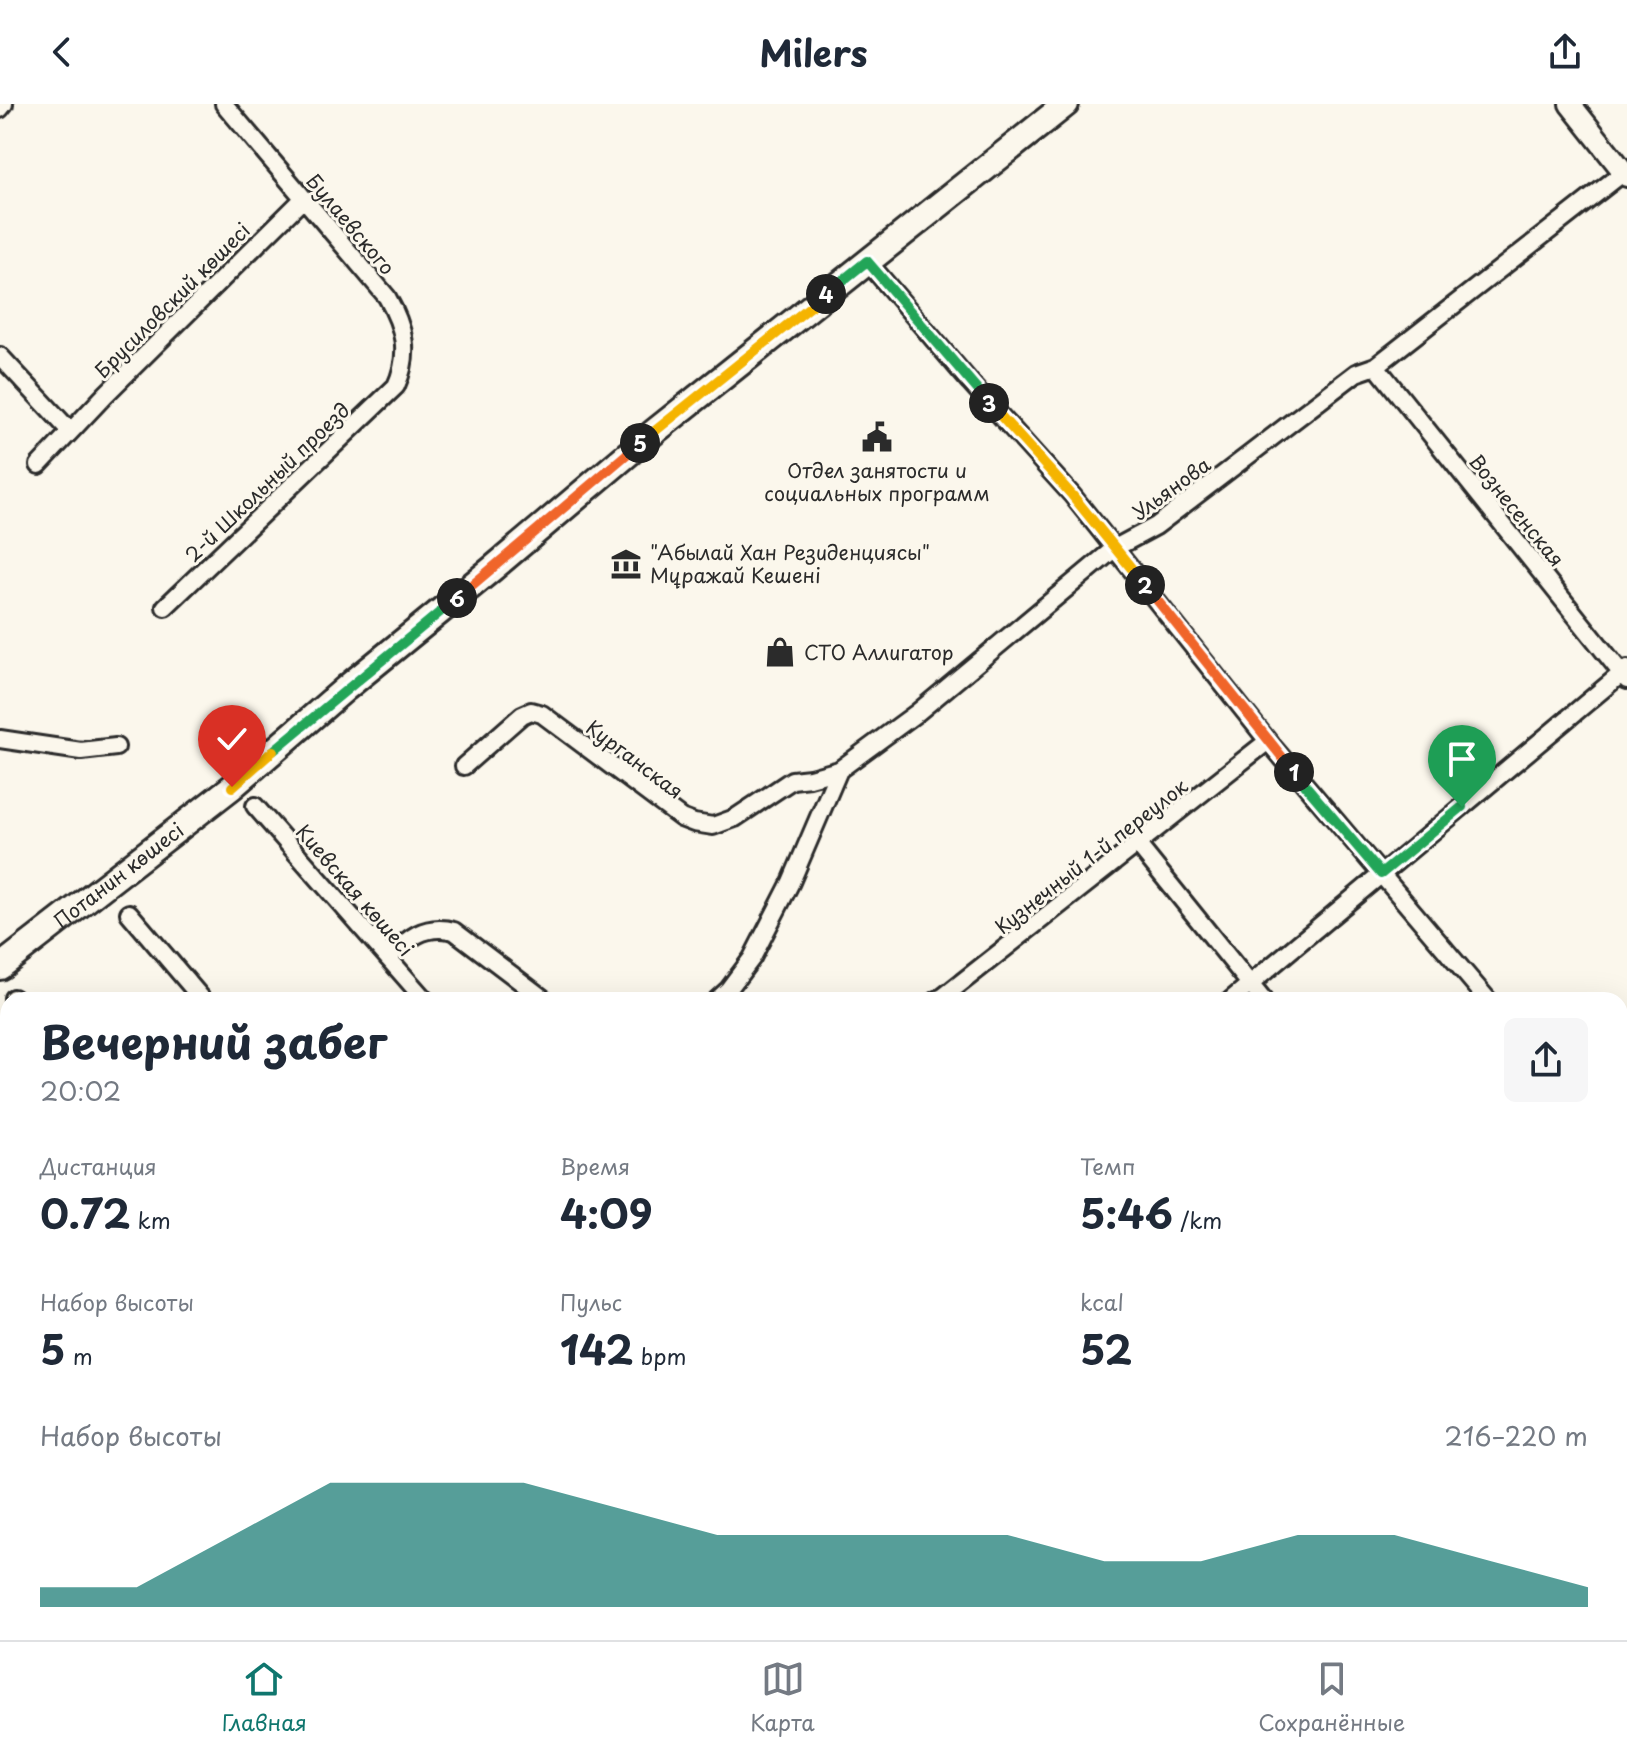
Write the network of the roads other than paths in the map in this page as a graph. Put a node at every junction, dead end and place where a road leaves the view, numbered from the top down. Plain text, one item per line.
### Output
1 (4, 104) edge
2 (224, 104) edge
3 (1066, 104) edge
4 (1570, 104) edge
5 (0, 109) edge
6 (1626, 172) edge
7 (304, 198) junction
8 (867, 261) junction
9 (0, 356) edge
10 (1376, 366) junction
11 (396, 386) joint
12 (70, 431) junction
13 (39, 465) dead end
14 (1115, 548) junction
15 (165, 607) dead end
16 (1625, 674) edge
17 (0, 739) edge
18 (1268, 741) junction
19 (116, 747) dead end
20 (464, 766) dead end
21 (839, 770) junction
22 (255, 806) dead end
23 (1138, 845) junction
24 (1381, 874) junction
25 (129, 913) dead end
26 (388, 958) junction
27 (0, 967) edge
28 (1250, 984) junction
29 (196, 992) edge
30 (418, 992) edge
31 (534, 992) edge
32 (726, 992) edge
33 (949, 992) edge
34 (1240, 992) edge
35 (1256, 992) edge
36 (1481, 992) edge

1 - 5 street
2 - 7 street, Булаевского
3 - 8 main road, Потанин көшесі
4 - 6 street
6 - 10 street, Ульянова
7 - 11 street, Булаевского
7 - 12 street, Брусиловский көшесі
8 - 14 street
8 - 27 main road, Потанин көшесі
9 - 12 street
10 - 14 street, Ульянова
10 - 16 street, Вознесенская
11 - 15 street, 2-й Школьный проезд
12 - 13 street, Брусиловский көшесі
14 - 18 street
14 - 21 street, Ульянова
16 - 24 street
17 - 19 street
18 - 23 street, Кузнечный 1-й переулок
18 - 24 street
20 - 21 street, Курганская
21 - 32 street
22 - 26 street, Киевская көшесі
23 - 28 street
23 - 33 street, Кузнечный 1-й переулок
24 - 28 street
24 - 36 street
25 - 29 street
26 - 30 street, Киевская көшесі
26 - 31 street
28 - 34 street
28 - 35 street

